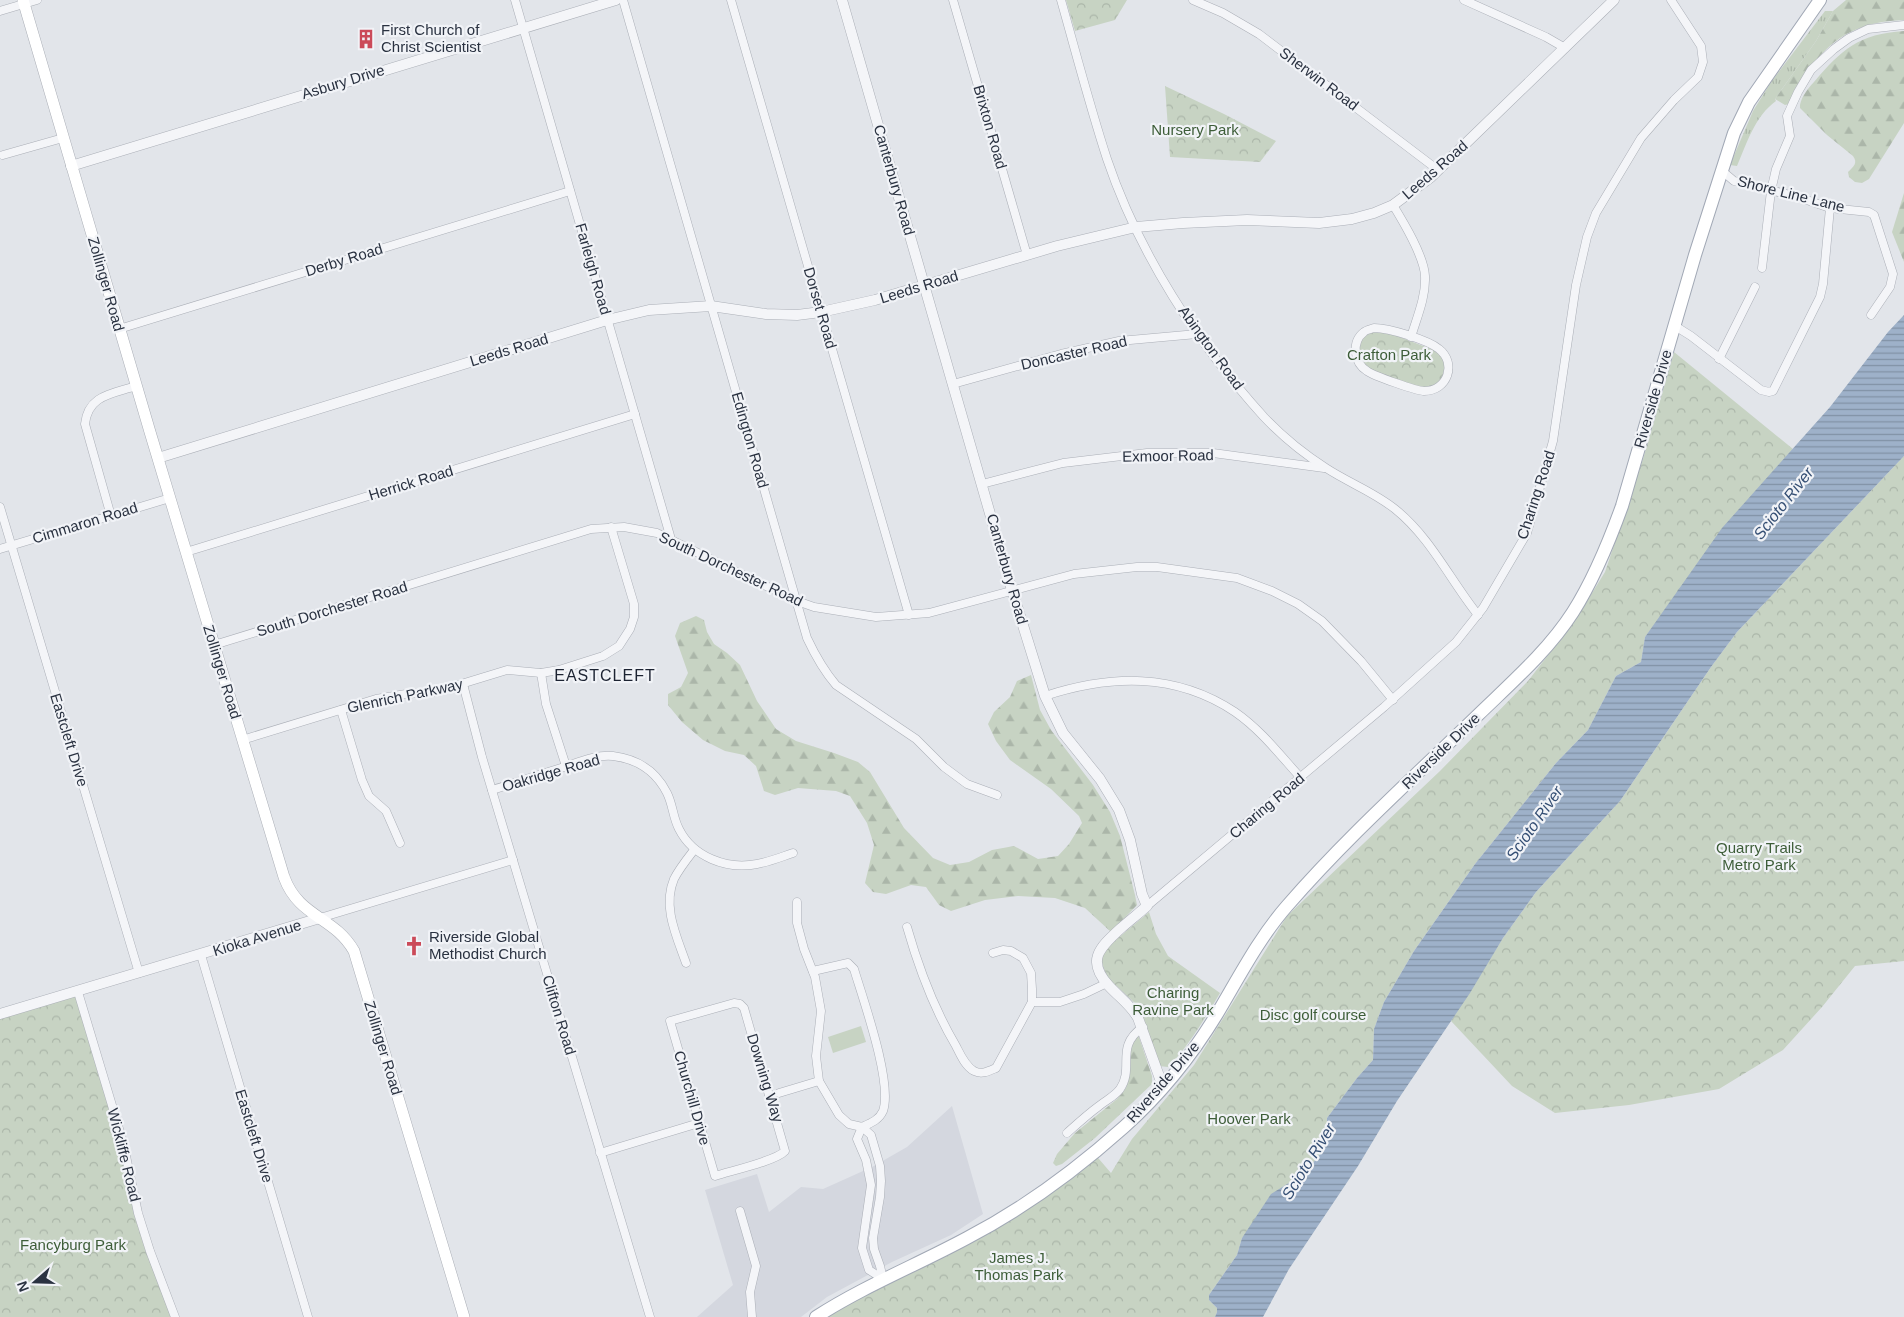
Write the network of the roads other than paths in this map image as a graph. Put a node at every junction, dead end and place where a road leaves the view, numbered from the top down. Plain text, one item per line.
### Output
1 (37, 0) edge
2 (515, 0) edge
3 (616, 0) edge
4 (623, 0) edge
5 (731, 0) edge
6 (842, 0) edge
7 (953, 0) edge
8 (1061, 0) edge
9 (1193, 0) edge
10 (1464, 0) edge
11 (1614, 0) edge
12 (1671, 0) edge
13 (1820, 0) edge
14 (23, 2) edge
15 (0, 11) edge
16 (1904, 25) edge
17 (523, 27) junction
18 (1565, 48) junction
19 (63, 138) junction
20 (3, 155) dead end
21 (71, 166) junction
22 (1438, 170) junction
23 (1721, 170) junction
24 (570, 191) junction
25 (1771, 191) junction
26 (1393, 205) junction
27 (1830, 208) junction
28 (1136, 228) junction
29 (1027, 255) junction
30 (1762, 268) dead end
31 (924, 285) junction
32 (1755, 286) dead end
33 (711, 306) junction
34 (821, 312) junction
35 (1872, 315) dead end
36 (607, 320) junction
37 (1675, 326) junction
38 (119, 328) junction
39 (1197, 334) junction
40 (1411, 337) junction
41 (1719, 359) junction
42 (953, 384) junction
43 (136, 386) junction
44 (635, 414) junction
45 (158, 458) junction
46 (1326, 469) junction
47 (982, 484) junction
48 (170, 498) junction
49 (0, 507) edge
50 (111, 516) junction
51 (611, 527) junction
52 (671, 539) junction
53 (12, 546) junction
54 (0, 549) edge
55 (186, 552) junction
56 (1012, 590) junction
57 (797, 601) junction
58 (909, 615) junction
59 (1478, 615) junction
60 (214, 645) junction
61 (541, 673) junction
62 (463, 684) junction
63 (1044, 696) junction
64 (1393, 700) junction
65 (341, 710) junction
66 (242, 740) junction
67 (566, 766) junction
68 (1300, 777) junction
69 (492, 790) junction
70 (998, 795) dead end
71 (400, 842) dead end
72 (694, 850) junction
73 (793, 853) dead end
74 (513, 860) junction
75 (797, 902) dead end
76 (1147, 906) junction
77 (320, 918) junction
78 (907, 927) dead end
79 (993, 954) dead end
80 (201, 955) junction
81 (686, 963) dead end
82 (813, 971) junction
83 (139, 974) junction
84 (1107, 984) junction
85 (78, 992) junction
86 (1032, 1002) junction
87 (0, 1014) edge
88 (670, 1021) joint
89 (1143, 1027) junction
90 (819, 1081) junction
91 (1163, 1087) junction
92 (779, 1093) dead end
93 (699, 1122) junction
94 (862, 1127) junction
95 (1067, 1133) dead end
96 (600, 1153) junction
97 (715, 1176) joint
98 (740, 1211) dead end
99 (883, 1279) junction
100 (174, 1317) edge
101 (308, 1317) edge
102 (464, 1317) edge
103 (650, 1317) edge
104 (752, 1317) edge
105 (816, 1317) edge

1 - 14 street
2 - 17 street, Farleigh Road
3 - 17 street, Asbury Drive
4 - 33 street, Edington Road
5 - 34 street, Dorset Road
6 - 31 street, Canterbury Road
7 - 29 street, Brixton Road
8 - 28 street, Abington Road
9 - 22 street, Sherwin Road
10 - 18 street
11 - 18 street, Leeds Road
12 - 59 street, Charing Road
13 - 23 main road, Riverside Drive
14 - 15 street
14 - 19 main road, Zollinger Road
16 - 25 street
17 - 21 street, Asbury Drive
17 - 24 street, Farleigh Road
18 - 22 street, Leeds Road
19 - 20 street
19 - 21 main road, Zollinger Road
21 - 38 main road, Zollinger Road
22 - 26 street, Leeds Road
23 - 25 street, Shore Line Lane
23 - 37 main road, Riverside Drive
24 - 36 street, Farleigh Road
24 - 38 street, Derby Road
25 - 27 street, Shore Line Lane
25 - 30 street
26 - 28 street, Leeds Road
26 - 40 street
27 - 35 street, Shore Line Lane
27 - 41 street
28 - 29 street, Leeds Road
28 - 39 street, Abington Road
29 - 31 street, Leeds Road
31 - 34 street, Leeds Road
31 - 42 street, Canterbury Road
32 - 41 street
33 - 34 street, Leeds Road
33 - 36 street, Leeds Road
33 - 57 street, Edington Road
34 - 58 street, Dorset Road
36 - 44 street, Farleigh Road
36 - 45 street, Leeds Road
37 - 41 street
37 - 91 main road, Riverside Drive
38 - 43 main road, Zollinger Road
39 - 42 street, Doncaster Road
39 - 46 street, Abington Road
40 - 40 street
42 - 47 street, Canterbury Road
43 - 45 main road, Zollinger Road
43 - 50 street
44 - 52 street, Farleigh Road
44 - 55 street, Herrick Road
45 - 48 main road, Zollinger Road
46 - 47 street, Exmoor Road
46 - 59 street, Abington Road
47 - 56 street, Canterbury Road
48 - 50 street, Cimmaron Road
48 - 55 main road, Zollinger Road
49 - 53 street, Eastcleft Drive
50 - 53 street, Cimmaron Road
51 - 52 street, South Dorchester Road
51 - 60 street, South Dorchester Road
51 - 61 street, Glenrich Parkway
52 - 57 street, South Dorchester Road
53 - 54 street, Cimmaron Road
53 - 83 street, Eastcleft Drive
55 - 60 main road, Zollinger Road
56 - 58 street, South Dorchester Road
56 - 63 street, Canterbury Road
56 - 64 street, South Dorchester Road
57 - 58 street, South Dorchester Road
57 - 70 street, Edington Road
59 - 64 street, Charing Road
60 - 66 main road, Zollinger Road
61 - 62 street, Glenrich Parkway
61 - 67 street
62 - 65 street, Glenrich Parkway
62 - 69 street, Clifton Road
63 - 68 street
63 - 76 street, Canterbury Road
64 - 68 street, Charing Road
65 - 66 street, Glenrich Parkway
65 - 71 street
66 - 77 main road, Zollinger Road
67 - 69 street, Oakridge Road
67 - 72 street, Oakridge Road
68 - 76 street, Charing Road
69 - 74 street, Clifton Road
72 - 73 street, Oakridge Road
72 - 81 street
74 - 77 street, Kioka Avenue
74 - 96 street, Clifton Road
75 - 82 street
76 - 84 street
77 - 80 street, Kioka Avenue
77 - 102 main road, Zollinger Road
78 - 86 street
79 - 86 street
80 - 83 street, Kioka Avenue
80 - 101 street, Eastcleft Drive
82 - 90 street
82 - 94 street
83 - 85 street, Kioka Avenue
84 - 86 street
84 - 89 street
85 - 87 street, Kioka Avenue
85 - 100 street, Wickliffe Road
88 - 93 street, Churchill Drive
88 - 97 street, Downing Way
89 - 91 street
89 - 95 street
90 - 92 street
90 - 94 street
91 - 99 main road, Riverside Drive
93 - 96 street
93 - 97 street, Churchill Drive
94 - 99 street
94 - 99 street
96 - 103 street, Clifton Road
98 - 104 street
99 - 105 main road, Riverside Drive

